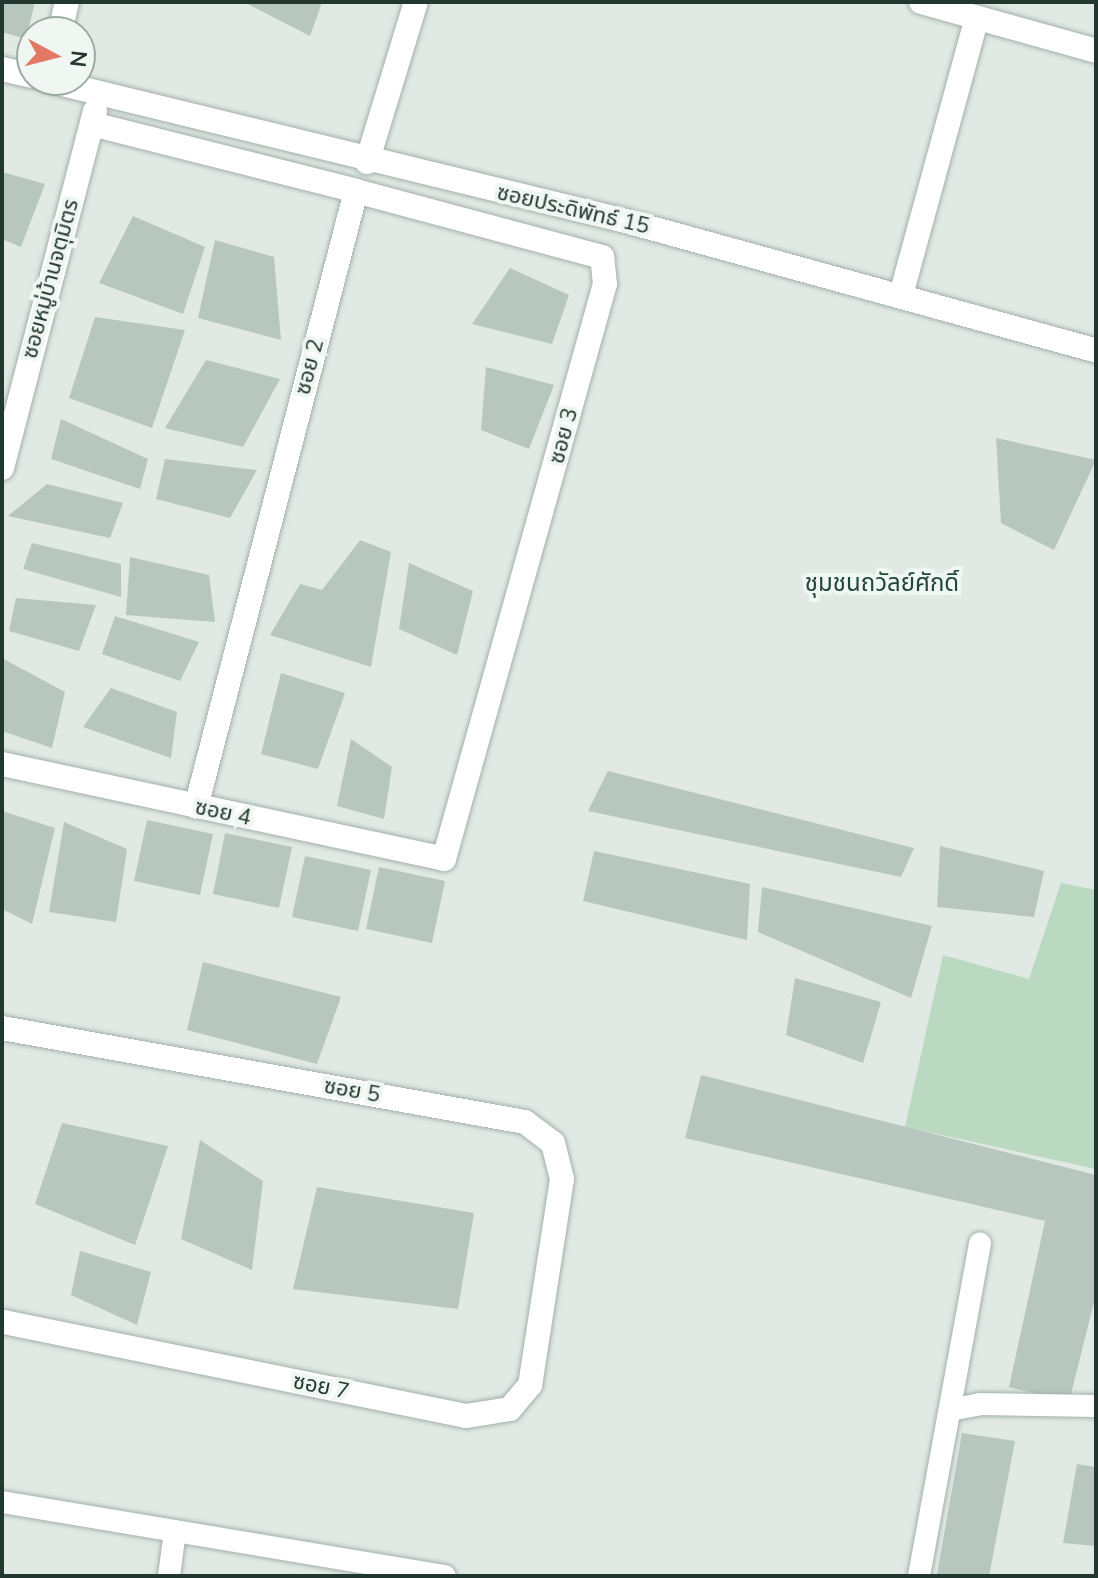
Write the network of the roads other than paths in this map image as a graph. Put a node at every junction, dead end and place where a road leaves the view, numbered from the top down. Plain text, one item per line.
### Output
1 (416, 2) edge
2 (935, 4) edge
3 (977, 18) junction
4 (1096, 51) edge
5 (96, 88) edge
6 (100, 89) junction
7 (92, 124) junction
8 (367, 162) junction
9 (356, 191) junction
10 (901, 295) junction
11 (1096, 351) edge
12 (2, 468) edge
13 (2, 764) edge
14 (196, 807) junction
15 (444, 859) joint
16 (2, 1028) edge
17 (980, 1244) dead end
18 (548, 1284) joint
19 (2, 1322) edge
20 (1096, 1406) edge
21 (950, 1410) junction
22 (2, 1502) edge
23 (175, 1531) junction
24 (169, 1576) edge
25 (445, 1576) edge
26 (919, 1576) edge

1 - 8 street
2 - 3 street
3 - 4 street
3 - 10 street
5 - 6 street, ซอยประดิพัทธ์ 15
6 - 7 street, ซอยหมู่บ้านจตุมิตร
6 - 8 street, ซอยประดิพัทธ์ 15
7 - 9 street
7 - 12 street, ซอยหมู่บ้านจตุมิตร
8 - 10 street, ซอยประดิพัทธ์ 15
9 - 14 street, ซอย 2
9 - 15 street, ซอย 3
10 - 11 street, ซอยประดิพัทธ์ 15
13 - 14 street, ซอย 4
14 - 15 street, ซอย 4
16 - 18 street, ซอย 5
17 - 21 lane
18 - 19 street, ซอย 7
20 - 21 lane
21 - 26 lane
22 - 23 lane
23 - 24 lane
23 - 25 lane

